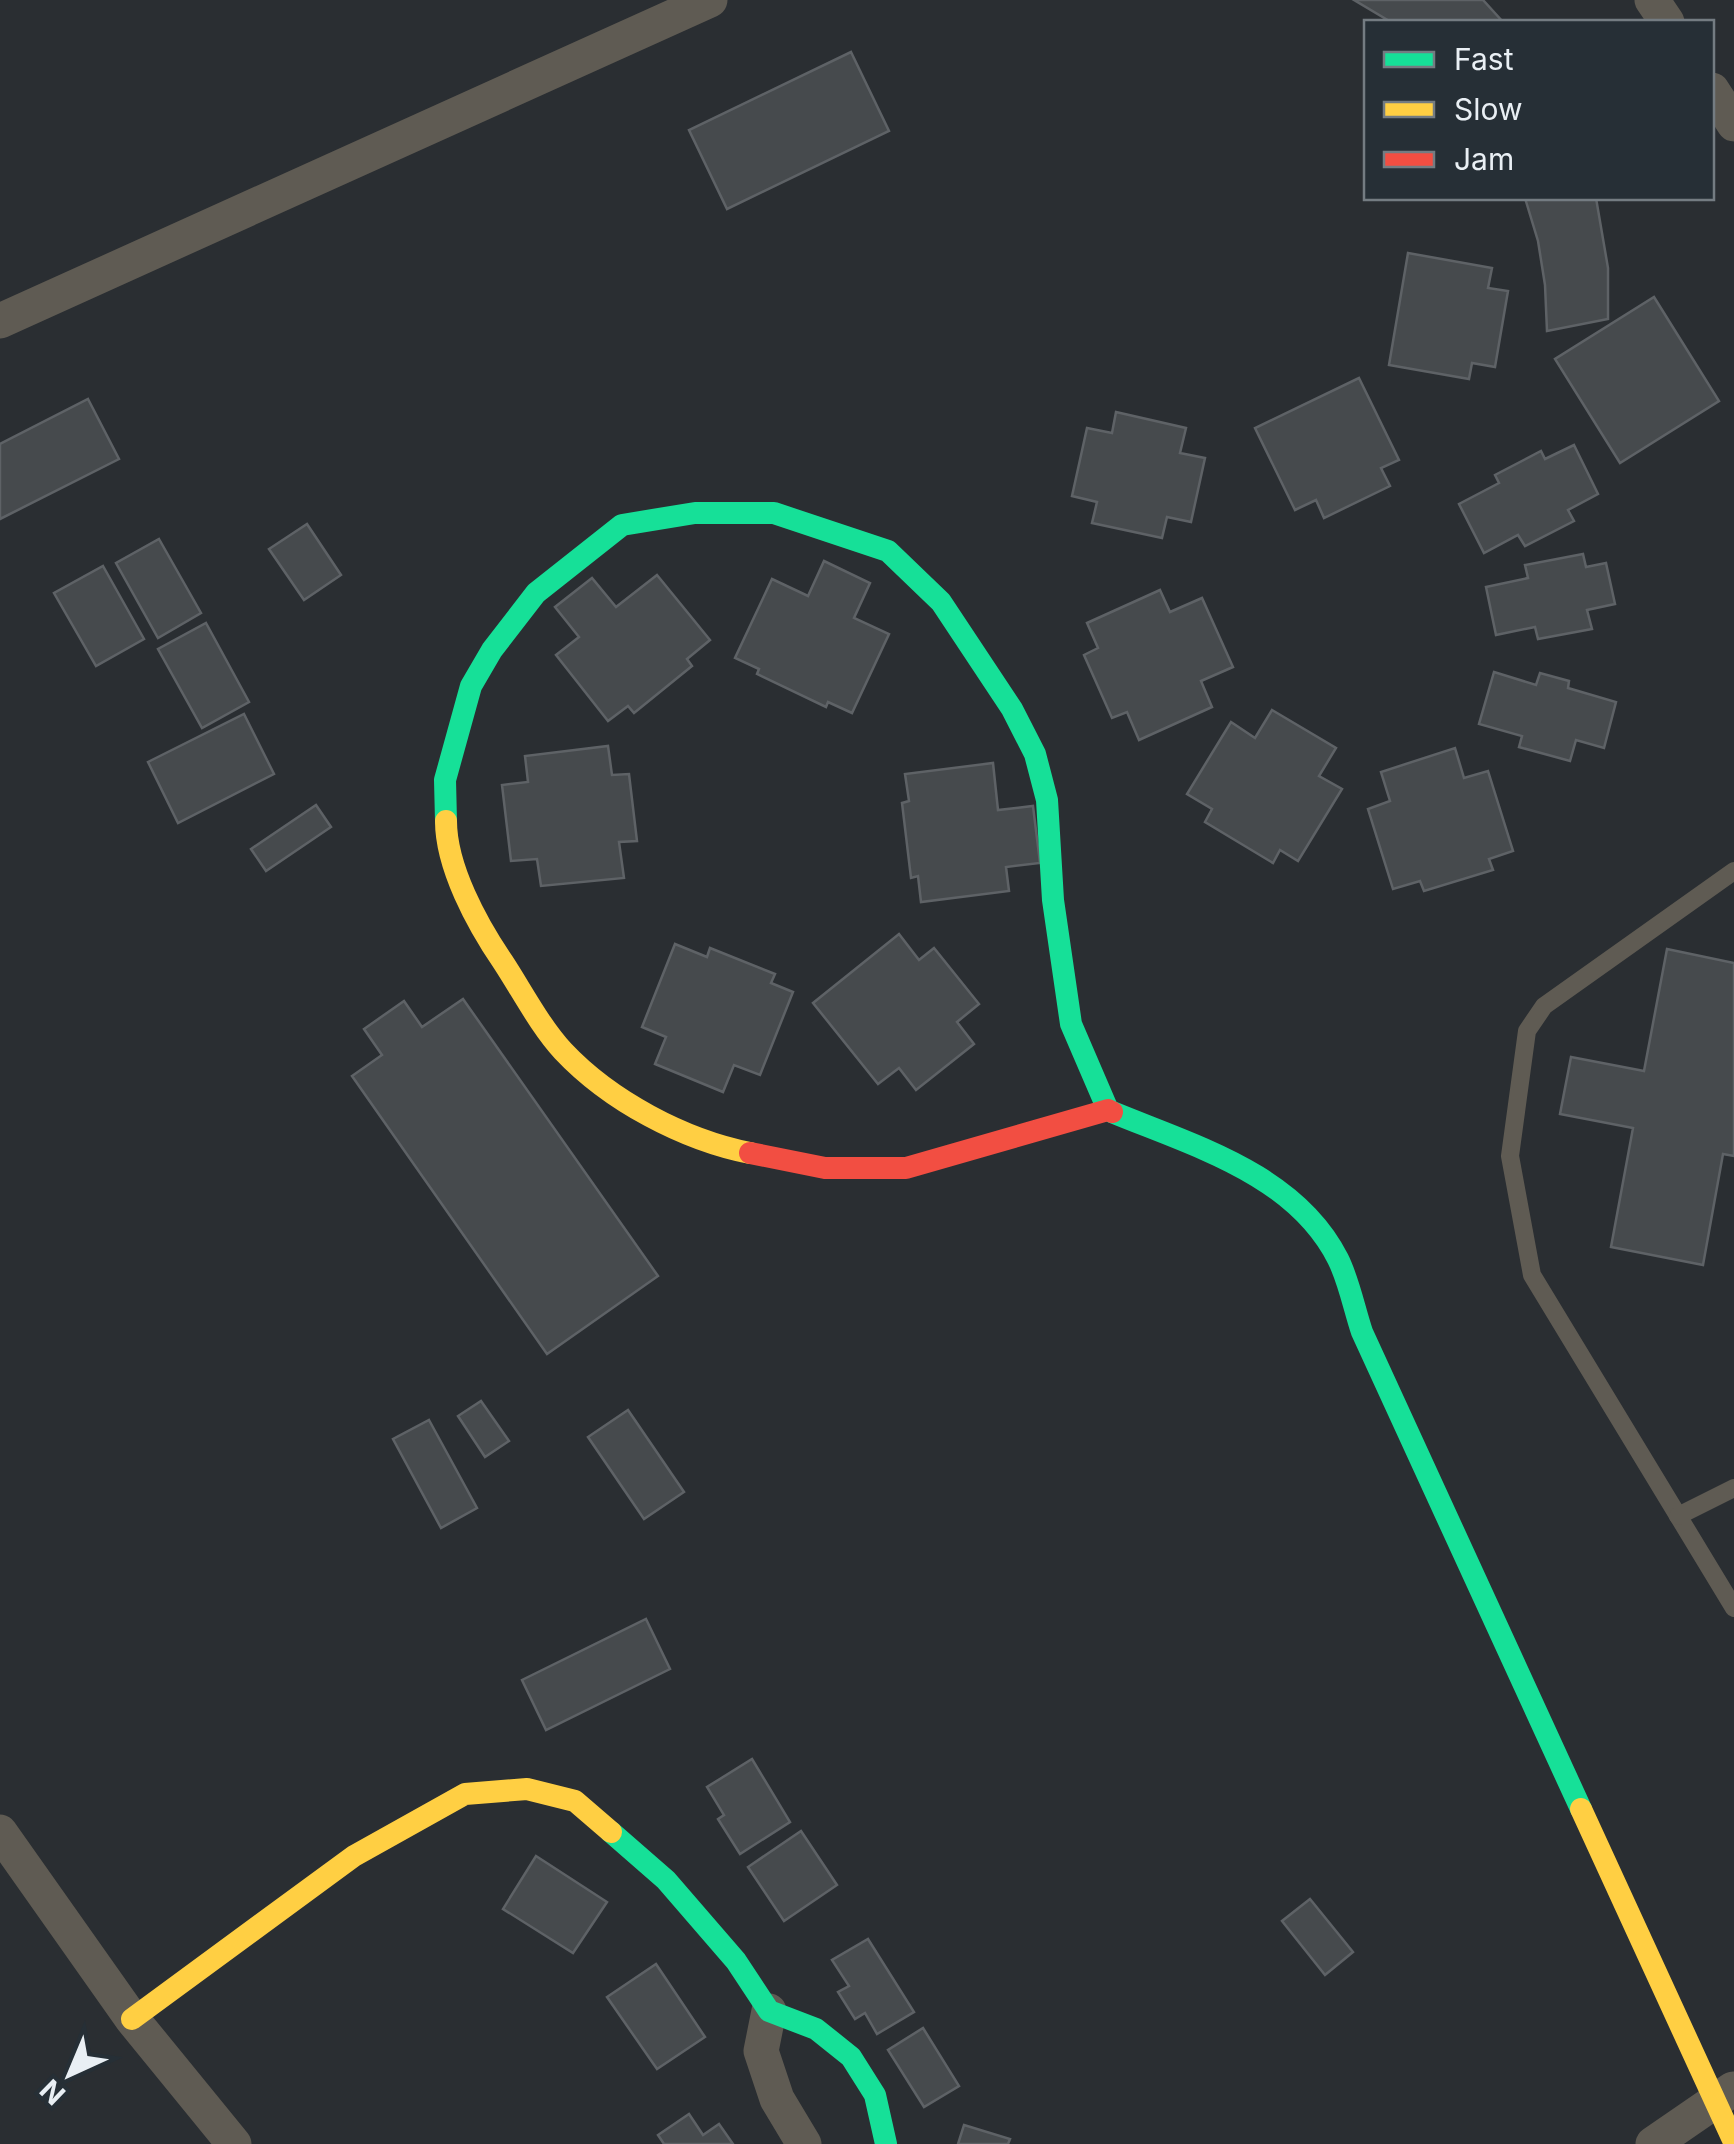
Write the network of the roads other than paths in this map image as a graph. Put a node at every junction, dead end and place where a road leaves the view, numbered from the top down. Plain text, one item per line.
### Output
1 (710, 0) edge
2 (1714, 93) edge
3 (1734, 124) edge
4 (0, 322) edge
5 (1734, 872) edge
6 (1108, 1110) junction
7 (1734, 1488) edge
8 (1678, 1516) junction
9 (1734, 1608) edge
10 (0, 1832) edge
11 (770, 2011) junction
12 (132, 2019) junction
13 (1724, 2095) edge
14 (1734, 2142) edge
15 (234, 2144) edge
16 (804, 2144) edge
17 (886, 2144) edge
18 (1653, 2144) edge

1 - 4 street
2 - 3 street
5 - 8 lane
6 - 6 street
6 - 13 street
7 - 8 lane
8 - 9 lane
10 - 12 street
11 - 12 street
11 - 16 street
11 - 17 street
12 - 15 street
13 - 14 street
13 - 18 street

